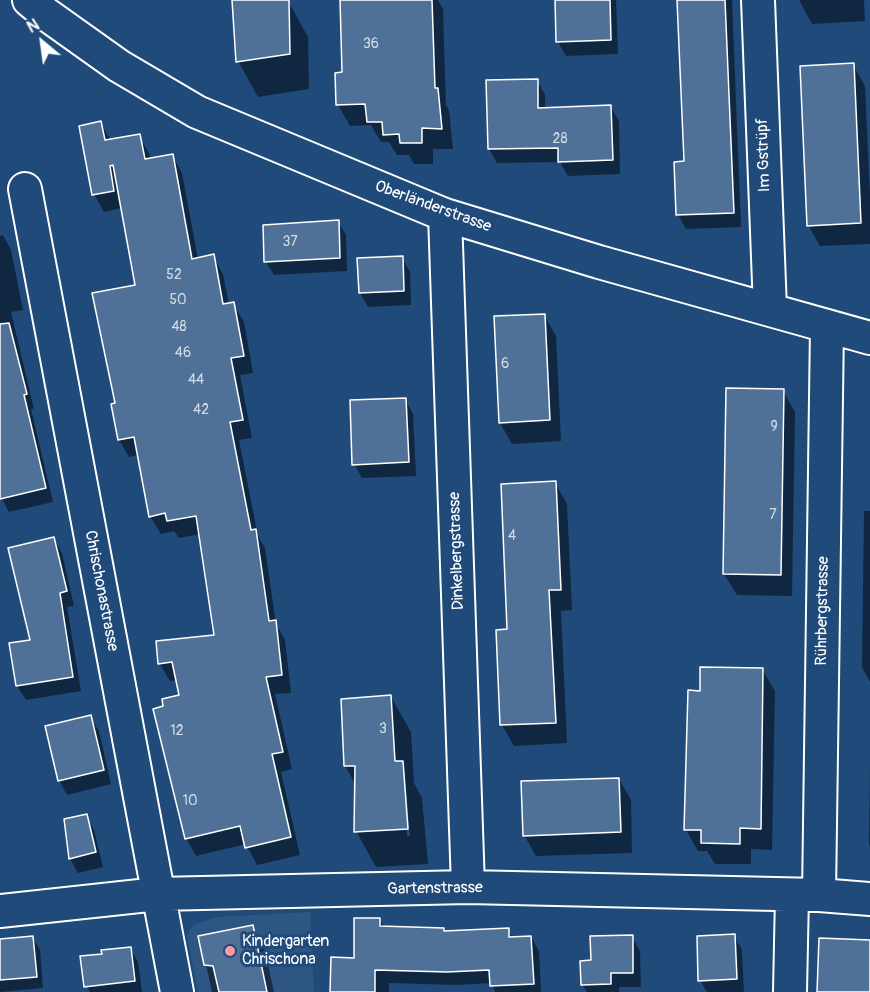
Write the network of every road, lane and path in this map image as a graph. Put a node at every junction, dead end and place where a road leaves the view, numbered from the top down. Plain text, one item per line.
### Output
1 (29, 0) edge
2 (758, 0) edge
3 (25, 189) dead end
4 (445, 215) junction
5 (770, 309) junction
6 (827, 327) junction
7 (870, 338) edge
8 (468, 887) junction
9 (158, 894) junction
10 (805, 895) junction
11 (870, 899) edge
12 (0, 911) edge
13 (177, 992) edge
14 (790, 992) edge

1 - 4 street, Oberländerstrasse
2 - 5 street, Im Gstrüpf
3 - 9 street, Chrischonastrasse
4 - 5 street, Oberländerstrasse
4 - 8 street, Dinkelbergstrasse
5 - 6 street, Oberländerstrasse
6 - 7 street, Oberländerstrasse
6 - 10 street, Rührbergstrasse
8 - 9 street, Gartenstrasse
8 - 10 street, Gartenstrasse
9 - 12 street, Gartenstrasse
9 - 13 street, Chrischonastrasse
10 - 11 street, Gartenstrasse
10 - 14 street, Rührbergstrasse

